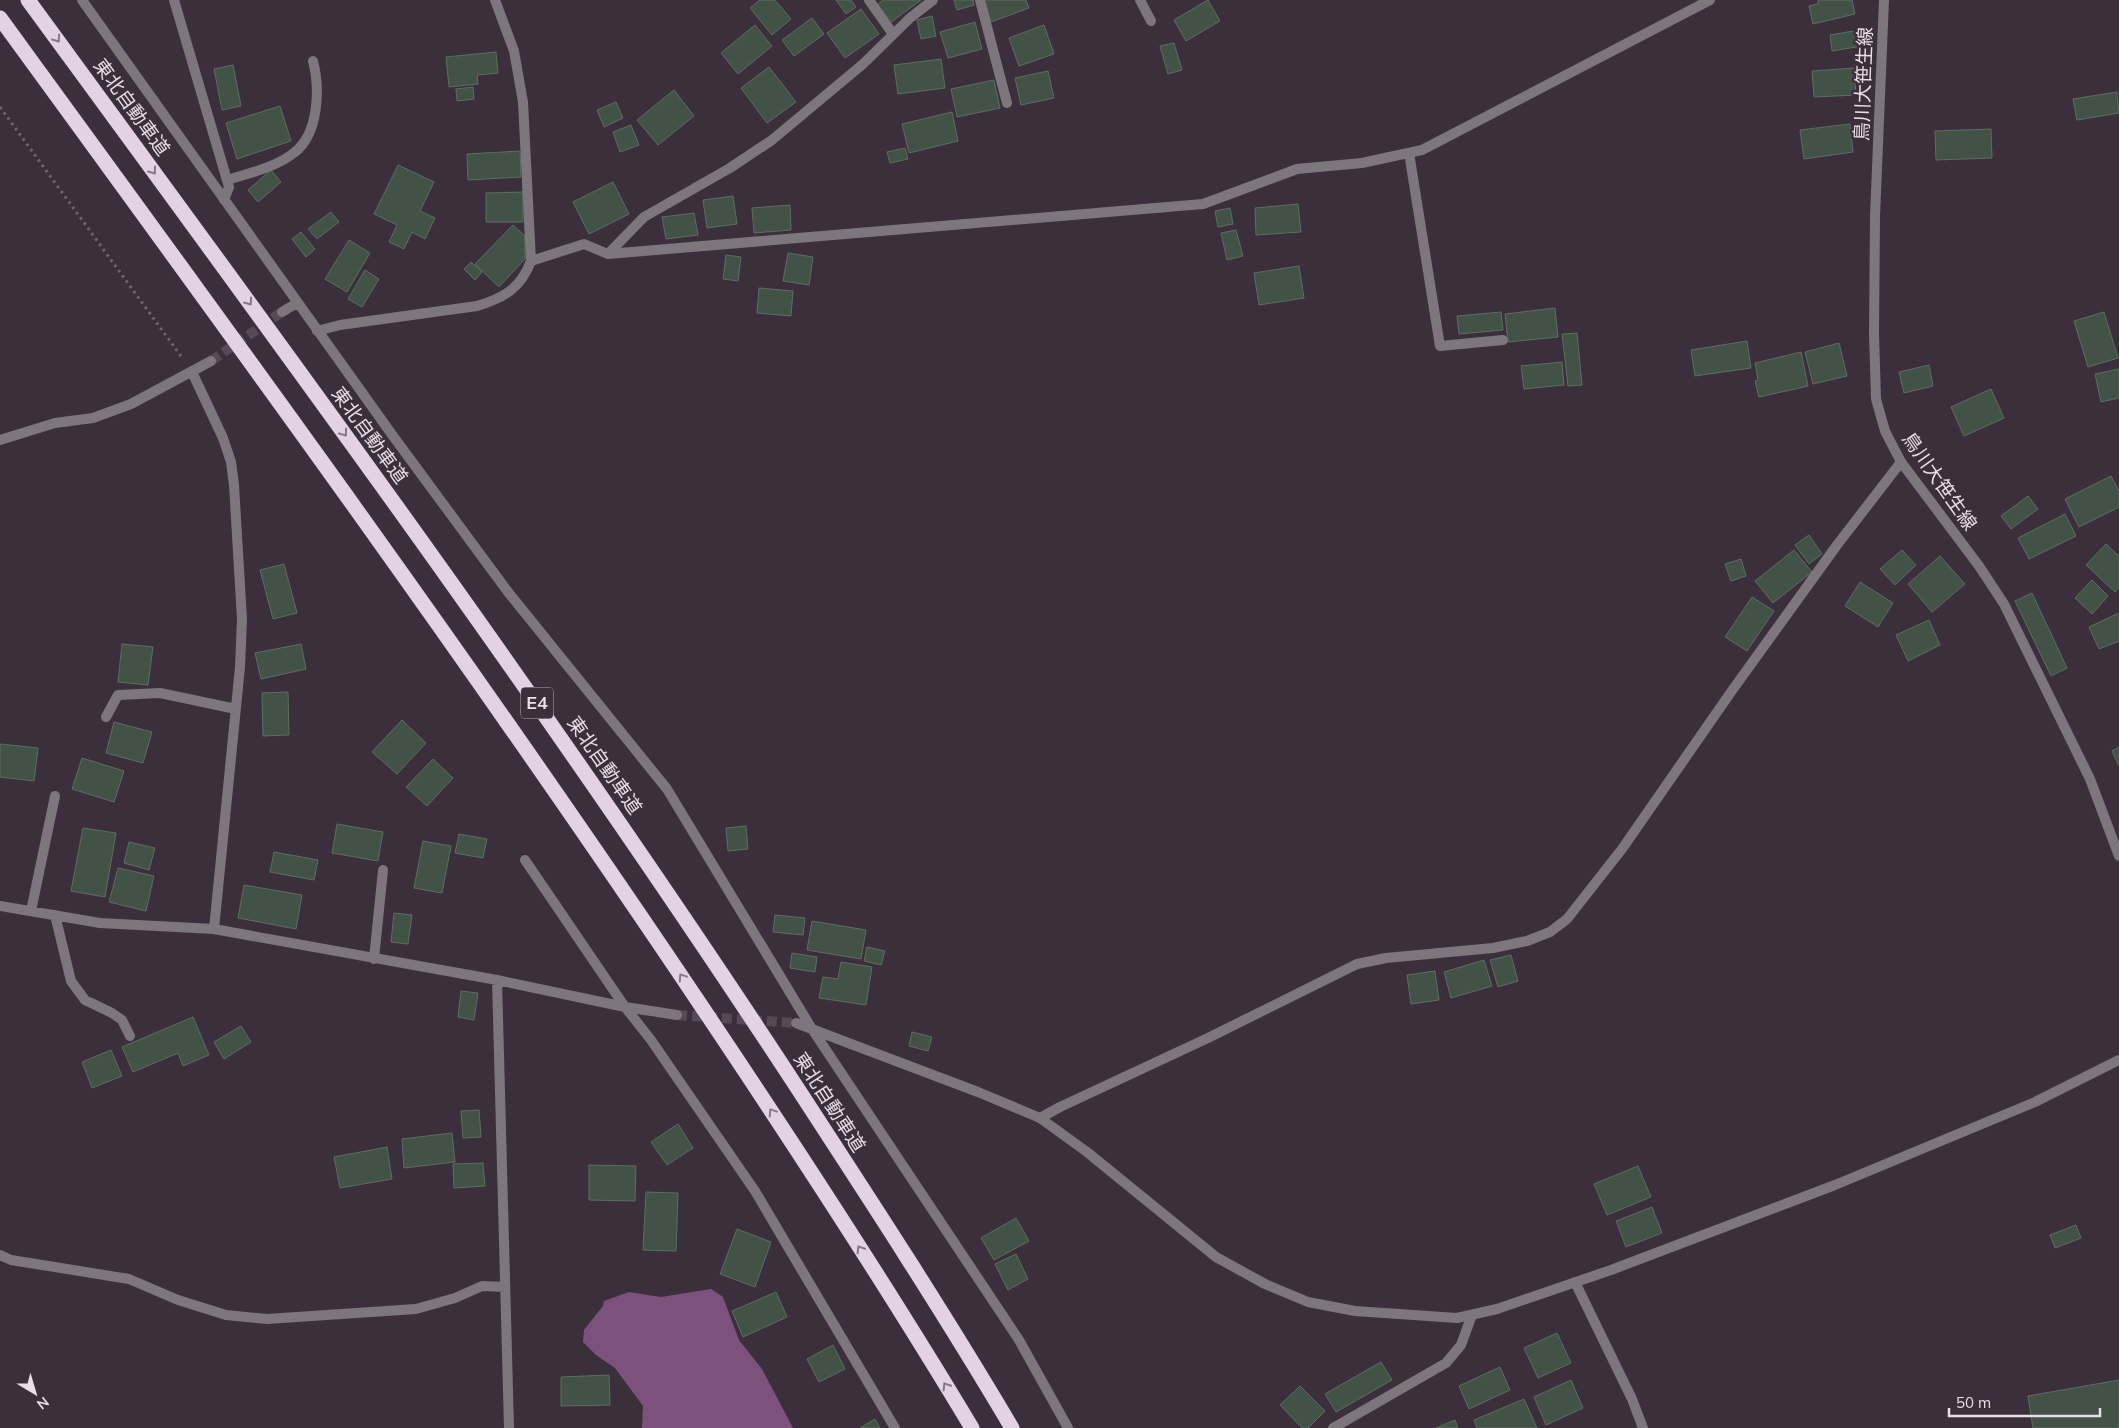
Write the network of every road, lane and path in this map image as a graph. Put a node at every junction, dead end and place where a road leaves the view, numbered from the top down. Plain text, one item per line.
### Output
1 (28, 0) edge
2 (82, 0) edge
3 (174, 0) edge
4 (495, 0) edge
5 (869, 0) edge
6 (933, 0) edge
7 (980, 0) edge
8 (1140, 0) edge
9 (1710, 0) edge
10 (1884, 0) edge
11 (0, 18) edge
12 (1151, 21) dead end
13 (894, 34) junction
14 (313, 61) dead end
15 (1007, 103) dead end
16 (0, 106) edge
17 (1409, 153) junction
18 (227, 180) junction
19 (224, 200) junction
20 (608, 254) junction
21 (531, 261) junction
22 (298, 303) junction
23 (282, 312) tunnel mouth
24 (317, 331) junction
25 (1503, 340) dead end
26 (211, 361) tunnel mouth
27 (192, 372) junction
28 (0, 440) edge
29 (1902, 462) junction
30 (236, 709) junction
31 (106, 717) dead end
32 (55, 796) dead end
33 (2119, 856) edge
34 (525, 860) dead end
35 (383, 870) dead end
36 (0, 906) edge
37 (31, 911) junction
38 (55, 915) junction
39 (214, 929) junction
40 (374, 959) junction
41 (497, 980) junction
42 (625, 1007) junction
43 (678, 1015) tunnel mouth
44 (796, 1022) tunnel mouth
45 (812, 1030) junction
46 (130, 1036) dead end
47 (2119, 1060) edge
48 (1040, 1118) junction
49 (0, 1256) edge
50 (1575, 1282) junction
51 (505, 1287) junction
52 (1472, 1315) junction
53 (509, 1428) edge
54 (895, 1428) edge
55 (972, 1428) edge
56 (1012, 1428) edge
57 (1068, 1428) edge
58 (1333, 1428) edge
59 (1643, 1428) edge

1 -> 56 highway, 東北自動車道 / E4
2 - 19 street
3 - 18 street
4 - 21 street
5 - 13 street
6 - 13 street
7 - 15 street
8 - 12 street
9 - 17 street
10 - 29 street, 鳥川大笹生線
55 -> 11 highway, E4
13 - 20 street
14 - 18 street
16 - 27 path
17 - 20 street
17 - 25 street
18 - 19 street
19 - 22 street
20 - 21 street
21 - 24 street
22 - 23 street
22 - 24 street
24 - 45 street
26 - 27 street
27 - 28 street
27 - 30 street
29 - 33 street, 鳥川大笹生線
29 - 48 street
30 - 31 street
30 - 39 street
32 - 37 street
34 - 42 street
35 - 40 street
36 - 37 street
37 - 38 street
38 - 39 street
38 - 46 street
39 - 40 street
40 - 41 street
41 - 42 street
41 - 51 street
42 - 43 street
42 - 54 street
44 - 45 street
45 - 48 street
45 - 57 street
47 - 50 street
48 - 52 street
49 - 51 street
50 - 52 street
50 - 59 street
51 - 53 street
52 - 58 street

